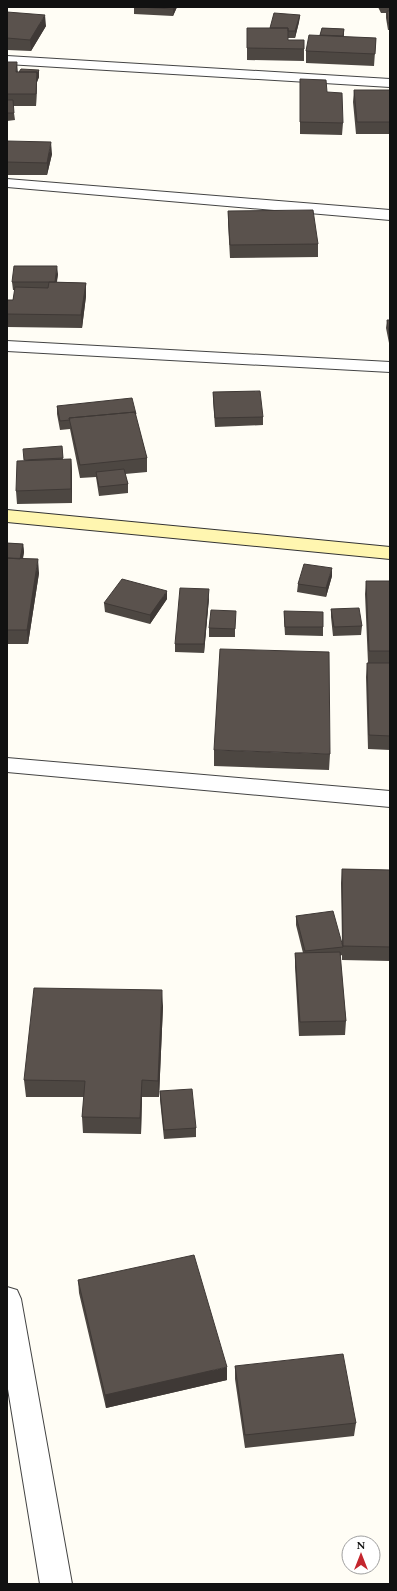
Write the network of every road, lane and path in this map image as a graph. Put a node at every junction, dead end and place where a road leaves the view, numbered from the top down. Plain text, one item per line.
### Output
1 (7, 60) edge
2 (390, 83) edge
3 (7, 183) edge
4 (390, 215) edge
5 (7, 346) edge
6 (390, 367) edge
7 (7, 516) edge
8 (390, 553) edge
9 (7, 765) edge
10 (390, 799) edge
11 (7, 1299) edge
12 (56, 1584) edge

1 - 2 street
3 - 4 street
5 - 6 street
7 - 8 street
9 - 10 street
11 - 12 street

